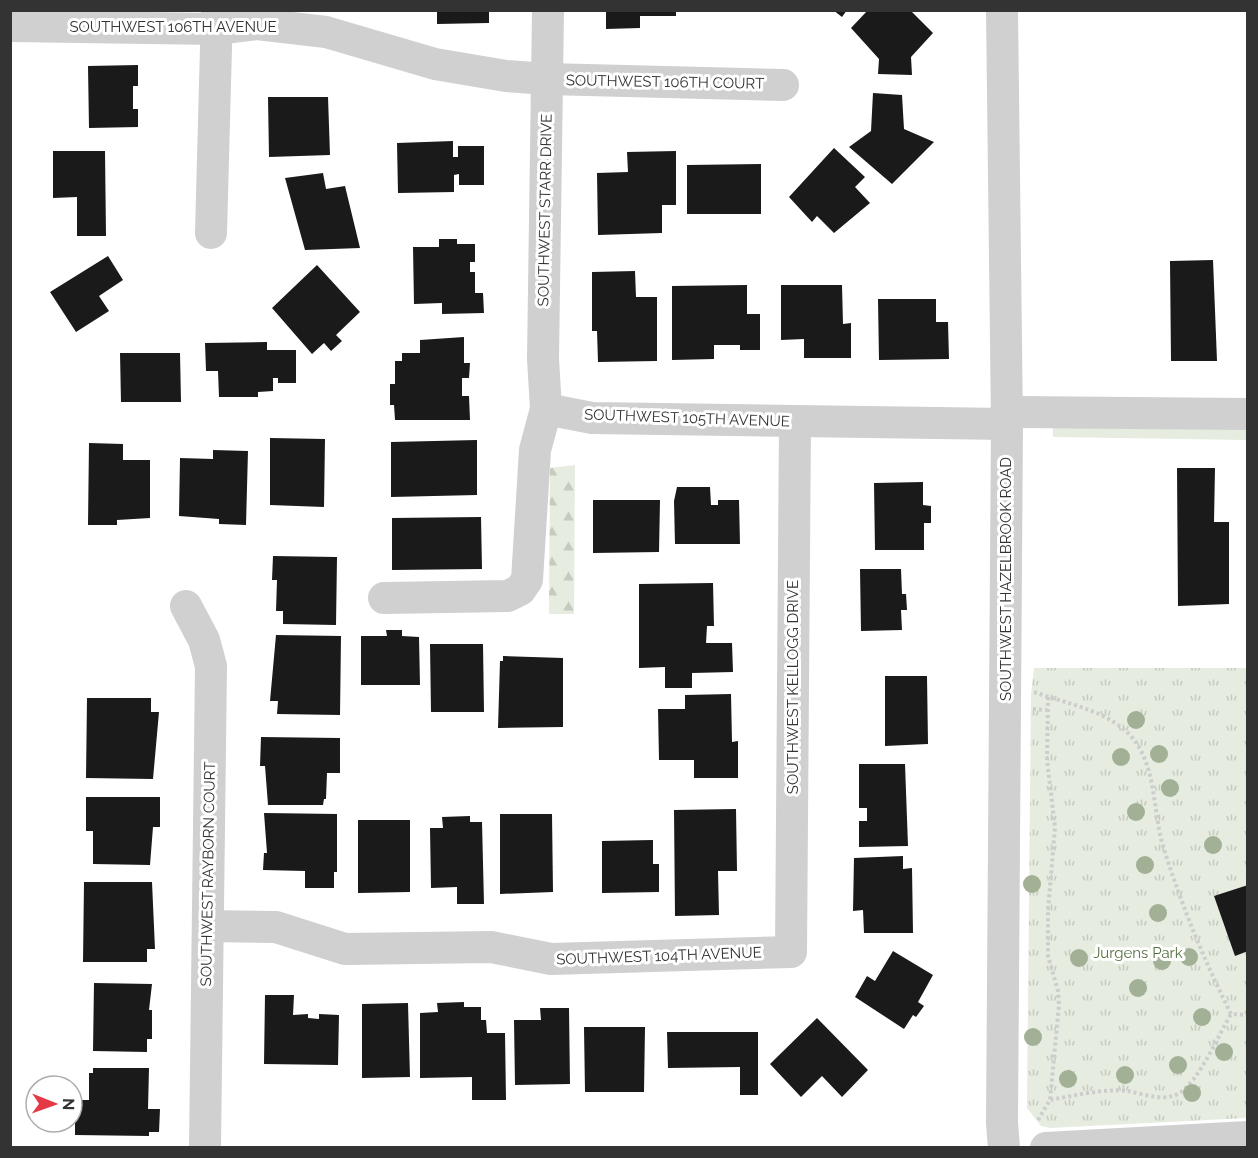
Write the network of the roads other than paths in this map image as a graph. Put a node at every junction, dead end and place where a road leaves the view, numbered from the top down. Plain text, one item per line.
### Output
1 (548, 10) edge
2 (1002, 10) edge
3 (217, 20) edge
4 (10, 26) edge
5 (547, 80) junction
6 (783, 85) dead end
7 (212, 233) dead end
8 (546, 409) junction
9 (1248, 414) edge
10 (1007, 418) junction
11 (795, 422) junction
12 (384, 597) dead end
13 (186, 606) dead end
14 (208, 926) junction
15 (791, 952) joint
16 (1040, 1137) edge
17 (1248, 1137) edge
18 (205, 1148) edge
19 (1004, 1148) edge

1 - 5 street, SOUTHWEST STARR DRIVE
2 - 10 street, SOUTHWEST HAZELBROOK ROAD
3 - 4 street, SOUTHWEST 106TH AVENUE
3 - 5 street, SOUTHWEST 106TH AVENUE
3 - 7 street
5 - 6 street, SOUTHWEST 106TH COURT
5 - 8 street, SOUTHWEST STARR DRIVE
8 - 11 street, SOUTHWEST 105TH AVENUE
8 - 12 street
9 - 10 street, SOUTHWEST 105TH AVENUE
10 - 11 street, SOUTHWEST 105TH AVENUE
10 - 19 street, SOUTHWEST HAZELBROOK ROAD
11 - 15 street, SOUTHWEST KELLOGG DRIVE
13 - 14 street, SOUTHWEST RAYBORN COURT
14 - 15 street, SOUTHWEST 104TH AVENUE
14 - 18 street, SOUTHWEST RAYBORN COURT
16 - 17 street

